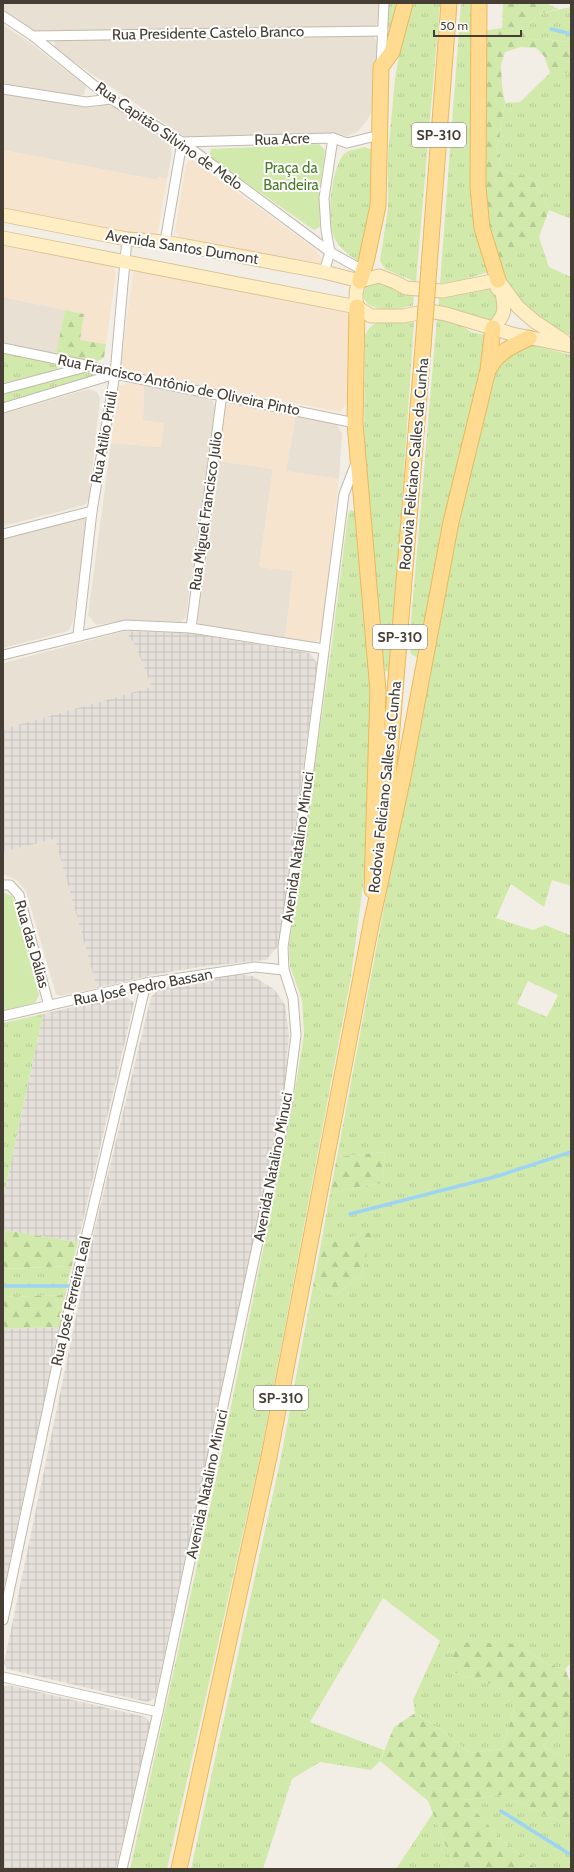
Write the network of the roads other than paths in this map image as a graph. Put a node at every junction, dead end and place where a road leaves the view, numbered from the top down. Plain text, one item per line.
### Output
1 (384, 3) edge
2 (405, 3) edge
3 (449, 3) edge
4 (479, 3) edge
5 (3, 16) edge
6 (383, 31) junction
7 (33, 36) junction
8 (381, 67) junction
9 (3, 89) edge
10 (111, 99) junction
11 (380, 135) junction
12 (334, 138) junction
13 (182, 142) junction
14 (3, 215) edge
15 (3, 238) edge
16 (127, 239) junction
17 (165, 242) junction
18 (330, 252) junction
19 (124, 260) junction
20 (324, 272) junction
21 (362, 276) junction
22 (495, 285) junction
23 (357, 307) junction
24 (493, 328) junction
25 (529, 338) junction
26 (571, 346) edge
27 (3, 348) edge
28 (90, 366) junction
29 (488, 370) junction
30 (115, 374) junction
31 (3, 388) edge
32 (222, 394) junction
33 (3, 408) edge
34 (355, 423) junction
35 (358, 458) junction
36 (92, 511) junction
37 (3, 534) edge
38 (191, 628) junction
39 (78, 635) junction
40 (324, 649) junction
41 (3, 655) edge
42 (6, 885) edge
43 (371, 925) junction
44 (284, 970) junction
45 (146, 984) junction
46 (49, 1006) junction
47 (3, 1016) edge
48 (3, 1620) edge
49 (3, 1676) edge
50 (158, 1712) junction
51 (122, 1869) edge
52 (179, 1869) edge

1 - 6 street
2 - 8 main road
3 - 43 main road, Rodovia Feliciano Salles da Cunha / SP-310, bridge
4 - 22 main road
5 - 7 street, Rua Capitão Silvino de Melo
6 - 7 street, Rua Presidente Castelo Branco
6 - 8 street
7 - 10 street, Rua Capitão Silvino de Melo
8 - 11 main road
9 - 10 street
10 - 13 street, Rua Capitão Silvino de Melo
11 - 12 street, Rua Acre
11 - 21 main road
12 - 13 street, Rua Acre
12 - 18 street
13 - 17 street
13 - 18 street, Rua Capitão Silvino de Melo
14 - 16 street, Avenida Santos Dumont
15 - 19 street, Avenida Santos Dumont
16 - 17 street, Avenida Santos Dumont
16 - 19 street, Rua Atilio Priuli
17 - 20 street, Avenida Santos Dumont
18 - 20 street
18 - 21 street, Rua Capitão Silvino de Melo
19 - 23 street, Avenida Santos Dumont
19 - 30 street, Rua Atilio Priuli
20 - 21 street, Avenida Santos Dumont
21 - 22 street
21 - 23 street
22 - 24 street
22 - 26 street
23 - 24 street, Avenida Santos Dumont
23 - 34 main road
24 - 25 street, Avenida Santos Dumont
24 - 29 main road
25 - 26 street, Avenida Santos Dumont
25 - 29 main road
27 - 28 street, Rua Francisco Antônio de Oliveira Pinto
28 - 30 street, Rua Francisco Antônio de Oliveira Pinto
28 - 31 street
29 - 43 main road
30 - 32 street, Rua Francisco Antônio de Oliveira Pinto
30 - 33 street
30 - 36 street, Rua Atilio Priuli
32 - 34 street, Rua Francisco Antônio de Oliveira Pinto
32 - 38 street, Rua Miguel Francisco Julio
34 - 35 main road
35 - 40 street, Avenida Natalino Minuci
35 - 43 main road
36 - 37 street
36 - 39 street, Rua Atilio Priuli
38 - 39 street
38 - 40 street
39 - 41 street
40 - 44 street, Avenida Natalino Minuci
42 - 46 street, Rua das Dálias
43 - 52 main road, SP-310
44 - 45 street, Rua José Pedro Bassan
44 - 50 street, Avenida Natalino Minuci
45 - 46 street, Rua José Pedro Bassan
45 - 48 street, Rua José Ferreira Leal
46 - 47 street, Rua José Pedro Bassan
49 - 50 street
50 - 51 street, Avenida Natalino Minuci

